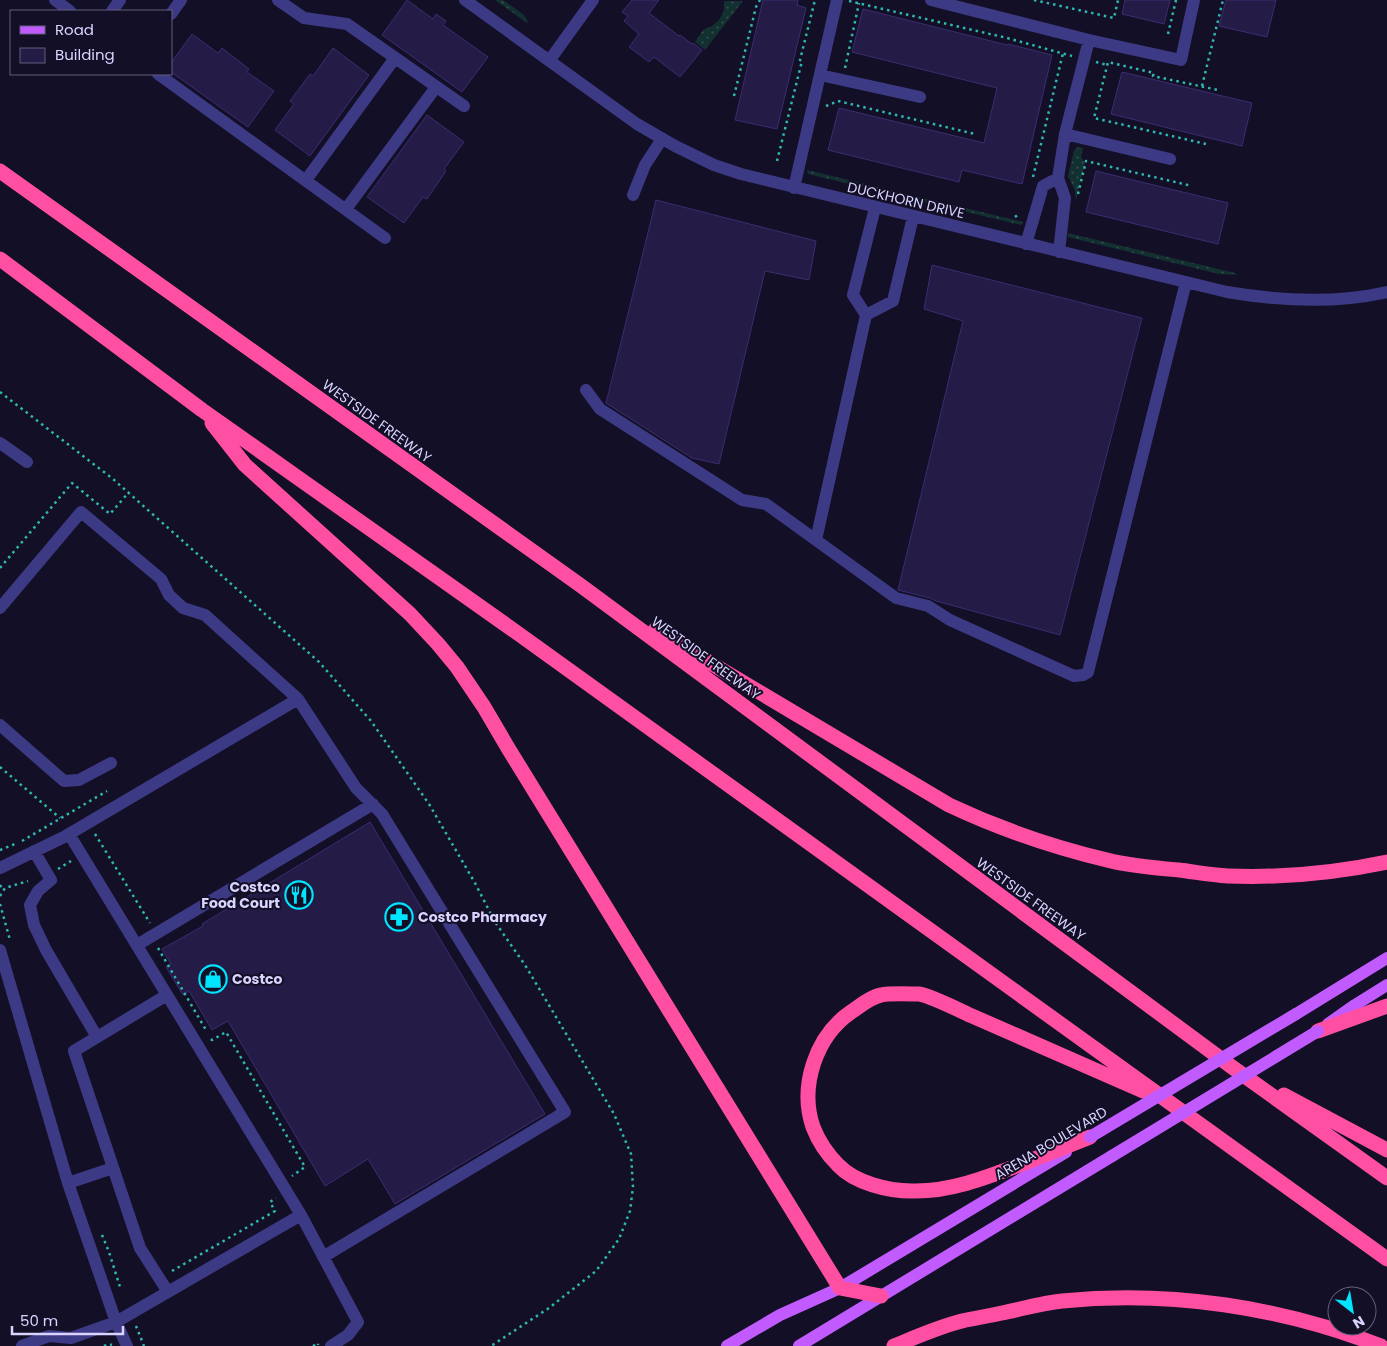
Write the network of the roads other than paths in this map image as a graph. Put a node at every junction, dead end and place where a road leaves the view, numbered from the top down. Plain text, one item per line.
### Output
1 (55, 0) edge
2 (181, 0) edge
3 (278, 0) edge
4 (465, 0) edge
5 (593, 0) edge
6 (837, 0) edge
7 (931, 0) edge
8 (1194, 0) edge
9 (69, 10) edge
10 (172, 13) edge
11 (1089, 40) junction
12 (394, 58) junction
13 (549, 61) junction
14 (820, 74) junction
15 (159, 75) edge
16 (436, 87) junction
17 (920, 97) dead end
18 (464, 106) dead end
19 (1065, 134) junction
20 (662, 139) junction
21 (1170, 159) dead end
22 (0, 171) edge
23 (1058, 178) junction
24 (306, 180) junction
25 (794, 188) junction
26 (633, 195) dead end
27 (875, 208) junction
28 (346, 209) junction
29 (913, 217) junction
30 (385, 238) dead end
31 (1026, 244) junction
32 (1059, 252) junction
33 (0, 258) edge
34 (1186, 282) junction
35 (1387, 292) edge
36 (866, 315) junction
37 (586, 390) dead end
38 (202, 410) junction
39 (0, 443) edge
40 (27, 462) dead end
41 (816, 540) junction
42 (580, 585) junction
43 (0, 608) edge
44 (298, 699) junction
45 (0, 725) edge
46 (111, 763) dead end
47 (373, 804) junction
48 (69, 834) junction
49 (34, 851) junction
50 (1387, 862) edge
51 (0, 868) edge
52 (137, 945) junction
53 (0, 950) edge
54 (1387, 958) edge
55 (1387, 985) edge
56 (167, 995) junction
57 (1387, 1006) edge
58 (1318, 1031) junction
59 (97, 1036) junction
60 (1232, 1067) junction
61 (1172, 1104) junction
62 (1090, 1137) junction
63 (1387, 1150) edge
64 (113, 1168) junction
65 (1387, 1178) edge
66 (68, 1183) junction
67 (301, 1215) junction
68 (323, 1257) junction
69 (1387, 1259) edge
70 (840, 1288) junction
71 (168, 1292) junction
72 (881, 1296) junction
73 (116, 1322) junction
74 (67, 1342) edge
75 (22, 1346) edge
76 (127, 1346) edge
77 (331, 1346) edge
78 (728, 1346) edge
79 (799, 1346) edge
80 (894, 1346) edge
81 (1381, 1346) edge

1 - 9 street
2 - 10 street
3 - 12 street
4 - 13 street, DUCKHORN DRIVE
5 - 13 street
6 - 14 street
7 - 11 street
8 - 11 street
11 - 19 street
12 - 16 street
12 - 24 street
13 - 20 street, DUCKHORN DRIVE
14 - 17 street
14 - 25 street
15 - 24 street
16 - 18 street
16 - 28 street
19 - 21 street
19 - 23 street
20 - 25 street, DUCKHORN DRIVE
20 - 26 street
22 - 42 highway, WESTSIDE FREEWAY
23 - 31 street
23 - 32 street
24 - 28 street
25 - 27 street, DUCKHORN DRIVE
27 - 29 street, DUCKHORN DRIVE
27 - 36 street
28 - 30 street
29 - 31 street, DUCKHORN DRIVE
29 - 36 street
31 - 32 street, DUCKHORN DRIVE
32 - 34 street, DUCKHORN DRIVE
33 - 38 highway
34 - 35 street, DUCKHORN DRIVE
34 - 41 street
36 - 41 street
37 - 41 street
38 - 61 highway
38 - 70 highway
39 - 40 street
42 - 50 highway
42 - 60 highway, WESTSIDE FREEWAY
43 - 44 street
44 - 47 street
44 - 48 street
45 - 46 street
47 - 52 street
47 - 68 street
48 - 49 street
48 - 52 street
49 - 51 street
49 - 59 street
52 - 56 street
53 - 66 street
54 - 62 main road, ARENA BOULEVARD, bridge
55 - 58 main road
56 - 59 street
56 - 67 street
57 - 58 highway
58 - 72 main road, bridge
59 - 64 street
60 - 63 highway
60 - 65 highway, WESTSIDE FREEWAY
61 - 62 highway
61 - 69 highway
62 - 70 main road, ARENA BOULEVARD
64 - 66 street
64 - 71 street
66 - 73 street
67 - 68 street
67 - 71 street
68 - 77 street
70 - 72 highway
70 - 78 main road, ARENA BOULEVARD
71 - 73 street
72 - 79 main road
73 - 74 street
73 - 76 street
74 - 75 street
80 - 81 highway

